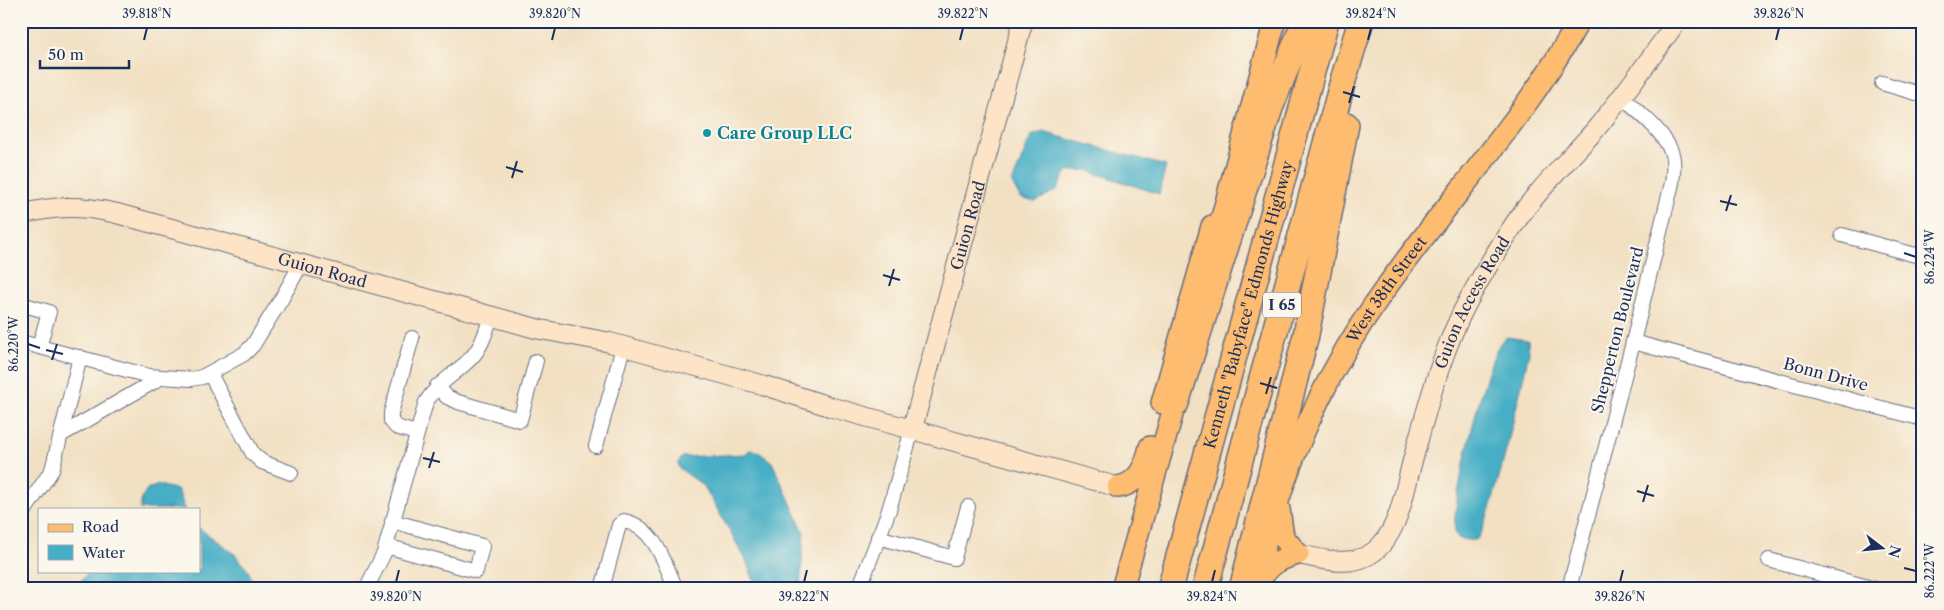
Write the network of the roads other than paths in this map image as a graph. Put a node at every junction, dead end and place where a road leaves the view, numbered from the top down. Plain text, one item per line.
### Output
1 (1023, 21) edge
2 (1275, 21) edge
3 (1305, 21) edge
4 (1326, 21) edge
5 (1361, 21) edge
6 (1366, 21) edge
7 (1579, 21) edge
8 (1677, 21) edge
9 (1882, 83) dead end
10 (1923, 95) edge
11 (1621, 97) junction
12 (1236, 167) junction
13 (21, 214) edge
14 (1842, 235) dead end
15 (1923, 257) edge
16 (301, 264) junction
17 (21, 304) edge
18 (492, 316) junction
19 (412, 338) dead end
20 (21, 342) edge
21 (1633, 342) junction
22 (623, 346) junction
23 (39, 347) junction
24 (80, 357) junction
25 (536, 361) dead end
26 (210, 374) junction
27 (162, 377) junction
28 (437, 386) junction
29 (1176, 403) junction
30 (1923, 419) edge
31 (912, 430) junction
32 (416, 433) junction
33 (61, 435) junction
34 (596, 446) dead end
35 (291, 473) dead end
36 (1118, 487) junction
37 (1278, 501) junction
38 (968, 507) dead end
39 (21, 516) edge
40 (392, 521) junction
41 (878, 537) junction
42 (386, 546) junction
43 (1298, 554) junction
44 (1769, 560) dead end
45 (1250, 587) edge
46 (366, 589) edge
47 (602, 589) edge
48 (676, 589) edge
49 (860, 589) edge
50 (1121, 589) edge
51 (1170, 589) edge
52 (1205, 589) edge
53 (1569, 589) edge
54 (1875, 589) edge

1 - 31 street, Guion Road
2 - 12 main road
3 - 29 highway
4 - 51 highway, Kenneth "Babyface" Edmonds Highway / I 65
5 - 52 highway, Kenneth "Babyface" Edmonds Highway / I 65
6 - 45 highway
7 - 37 main road, West 38th Street
8 - 11 street, Guion Access Road
9 - 10 street
11 - 21 street, Shepperton Boulevard
11 - 43 street, Guion Access Road
12 - 29 main road
12 - 36 main road
13 - 16 street, Guion Road
14 - 15 street
16 - 18 street, Guion Road
16 - 26 street
17 - 23 street
18 - 22 street, Guion Road
18 - 28 street
19 - 32 street
20 - 23 street
21 - 30 street, Bonn Drive
21 - 53 street, Shepperton Boulevard
22 - 31 street, Guion Road
22 - 34 street
23 - 24 street
24 - 27 street
24 - 33 street
25 - 28 street
26 - 27 street
26 - 35 street
27 - 33 street
28 - 32 street
29 - 50 main road
31 - 36 street, Guion Road
31 - 41 street
32 - 40 street
33 - 39 street
36 - 50 main road
37 - 43 main road
37 - 45 main road, West 38th Street
38 - 41 street
40 - 42 street
40 - 42 street
41 - 49 street
42 - 46 street
43 - 45 main road
44 - 54 street
47 - 48 street

